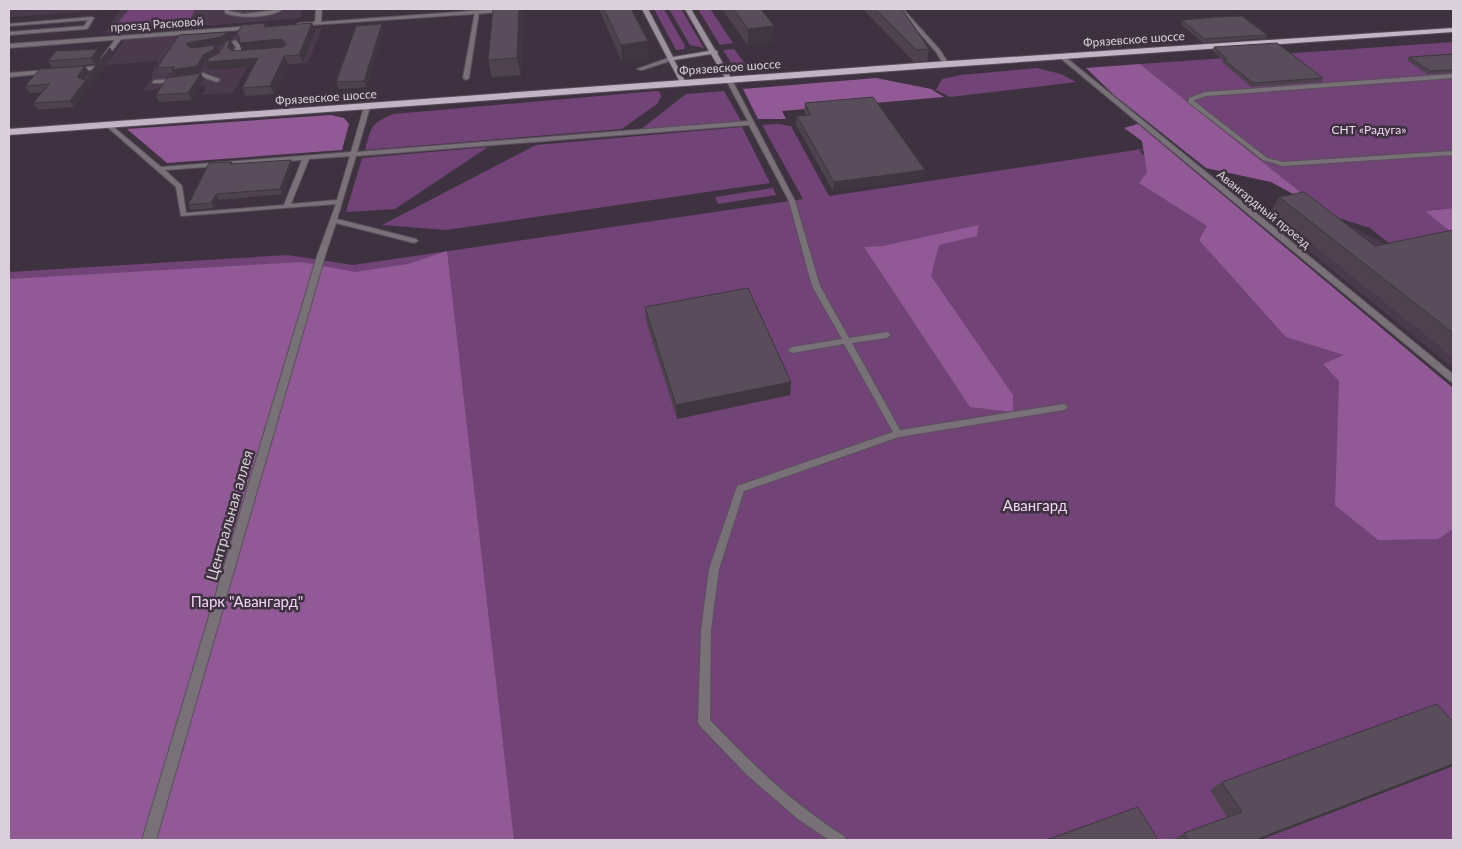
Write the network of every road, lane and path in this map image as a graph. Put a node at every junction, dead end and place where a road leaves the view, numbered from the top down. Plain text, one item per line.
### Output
1 (227, 9) edge
2 (281, 9) edge
3 (320, 9) edge
4 (517, 9) edge
5 (644, 9) edge
6 (688, 9) edge
7 (901, 9) edge
8 (477, 12) junction
9 (9, 14) edge
10 (15, 14) dead end
11 (318, 23) junction
12 (9, 25) edge
13 (296, 25) edge
14 (260, 28) edge
15 (242, 29) junction
16 (1453, 30) edge
17 (9, 34) edge
18 (119, 38) junction
19 (9, 46) edge
20 (715, 52) junction
21 (246, 54) edge
22 (1061, 56) junction
23 (671, 59) junction
24 (946, 64) junction
25 (97, 68) junction
26 (207, 69) edge
27 (640, 69) edge
28 (68, 70) edge
29 (58, 71) edge
30 (9, 75) edge
31 (203, 75) junction
32 (92, 76) edge
33 (1453, 76) edge
34 (466, 78) dead end
35 (217, 80) dead end
36 (729, 80) junction
37 (155, 82) dead end
38 (683, 83) junction
39 (367, 107) junction
40 (751, 123) junction
41 (108, 124) junction
42 (9, 132) edge
43 (1453, 153) edge
44 (353, 154) junction
45 (306, 158) junction
46 (159, 169) junction
47 (340, 202) junction
48 (286, 207) junction
49 (334, 220) junction
50 (414, 242) dead end
51 (321, 256) joint
52 (886, 335) dead end
53 (847, 342) junction
54 (792, 350) dead end
55 (1453, 379) edge
56 (1064, 407) dead end
57 (898, 434) junction
58 (148, 840) edge
59 (840, 840) edge

1 - 2 lane
3 - 11 street
4 - 8 street
5 - 23 main road
6 - 20 main road
7 - 24 lane
8 - 11 street
8 - 34 lane
9 - 10 lane
11 - 13 street
12 - 17 lane
14 - 15 street, проезд Расковой
15 - 18 street, проезд Расковой
15 - 21 lane
16 - 22 highway, Фрязевское шоссе
18 - 19 street, проезд Расковой
18 - 25 lane
20 - 23 main road
20 - 36 main road
22 - 24 highway, Фрязевское шоссе
22 - 55 street, Авангардный проезд
23 - 27 lane
23 - 38 main road
24 - 36 highway, Фрязевское шоссе
25 - 28 lane
25 - 32 lane
26 - 31 lane
29 - 30 lane
31 - 35 lane
31 - 37 lane
33 - 43 lane
36 - 38 highway, Фрязевское шоссе
36 - 40 lane
38 - 39 highway, Фрязевское шоссе
39 - 41 highway, Фрязевское шоссе
39 - 44 lane
40 - 44 lane
40 - 53 lane
41 - 42 highway, Фрязевское шоссе
41 - 46 lane
44 - 45 lane
44 - 47 lane
45 - 46 lane
45 - 48 lane
46 - 48 lane
47 - 48 lane
47 - 49 lane
49 - 50 lane
49 - 51 lane
51 - 58 street, Центральная аллея
52 - 53 lane
53 - 54 lane
53 - 57 lane
56 - 57 lane
57 - 59 lane

